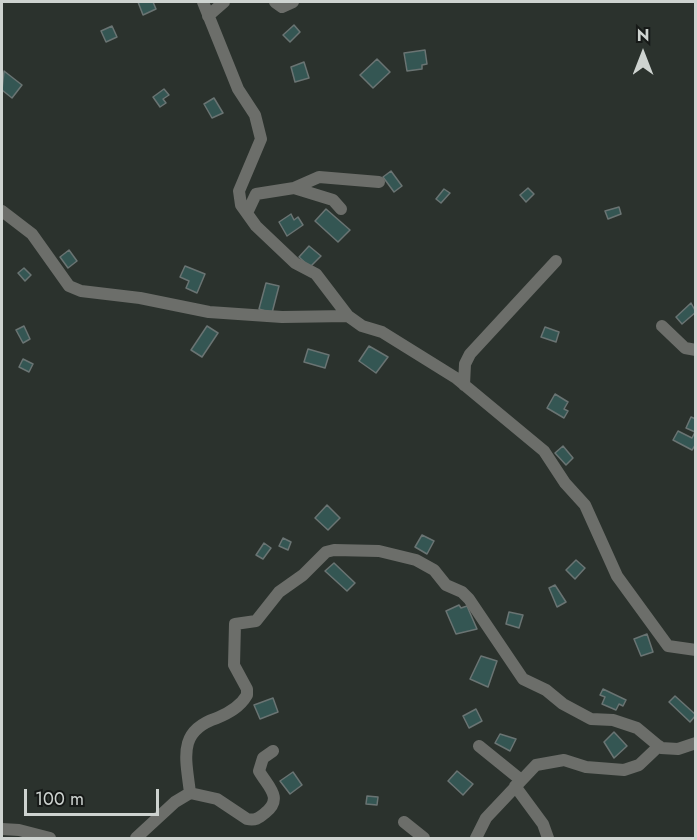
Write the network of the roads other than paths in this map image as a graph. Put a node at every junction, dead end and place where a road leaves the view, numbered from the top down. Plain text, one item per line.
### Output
1 (203, 2) edge
2 (224, 2) edge
3 (275, 2) edge
4 (293, 2) edge
5 (208, 16) junction
6 (379, 182) dead end
7 (294, 188) junction
8 (341, 209) dead end
9 (2, 211) edge
10 (247, 213) junction
11 (556, 261) dead end
12 (348, 316) junction
13 (662, 326) dead end
14 (696, 350) edge
15 (464, 385) junction
16 (696, 650) edge
17 (696, 743) edge
18 (479, 746) dead end
19 (659, 746) junction
20 (273, 751) dead end
21 (518, 783) junction
22 (190, 793) junction
23 (404, 822) dead end
24 (2, 829) edge
25 (50, 838) edge
26 (136, 838) edge
27 (424, 838) edge
28 (476, 838) edge
29 (548, 838) edge

1 - 5 street
2 - 5 street
3 - 4 street
5 - 10 street
6 - 7 street
7 - 8 street
7 - 10 street
9 - 12 street
10 - 12 street
11 - 15 street
12 - 15 street
13 - 14 street
15 - 16 street
17 - 19 street
18 - 21 street
19 - 21 street
19 - 22 street
20 - 22 street
21 - 28 street
21 - 29 street
22 - 26 street
23 - 27 street
24 - 25 street

